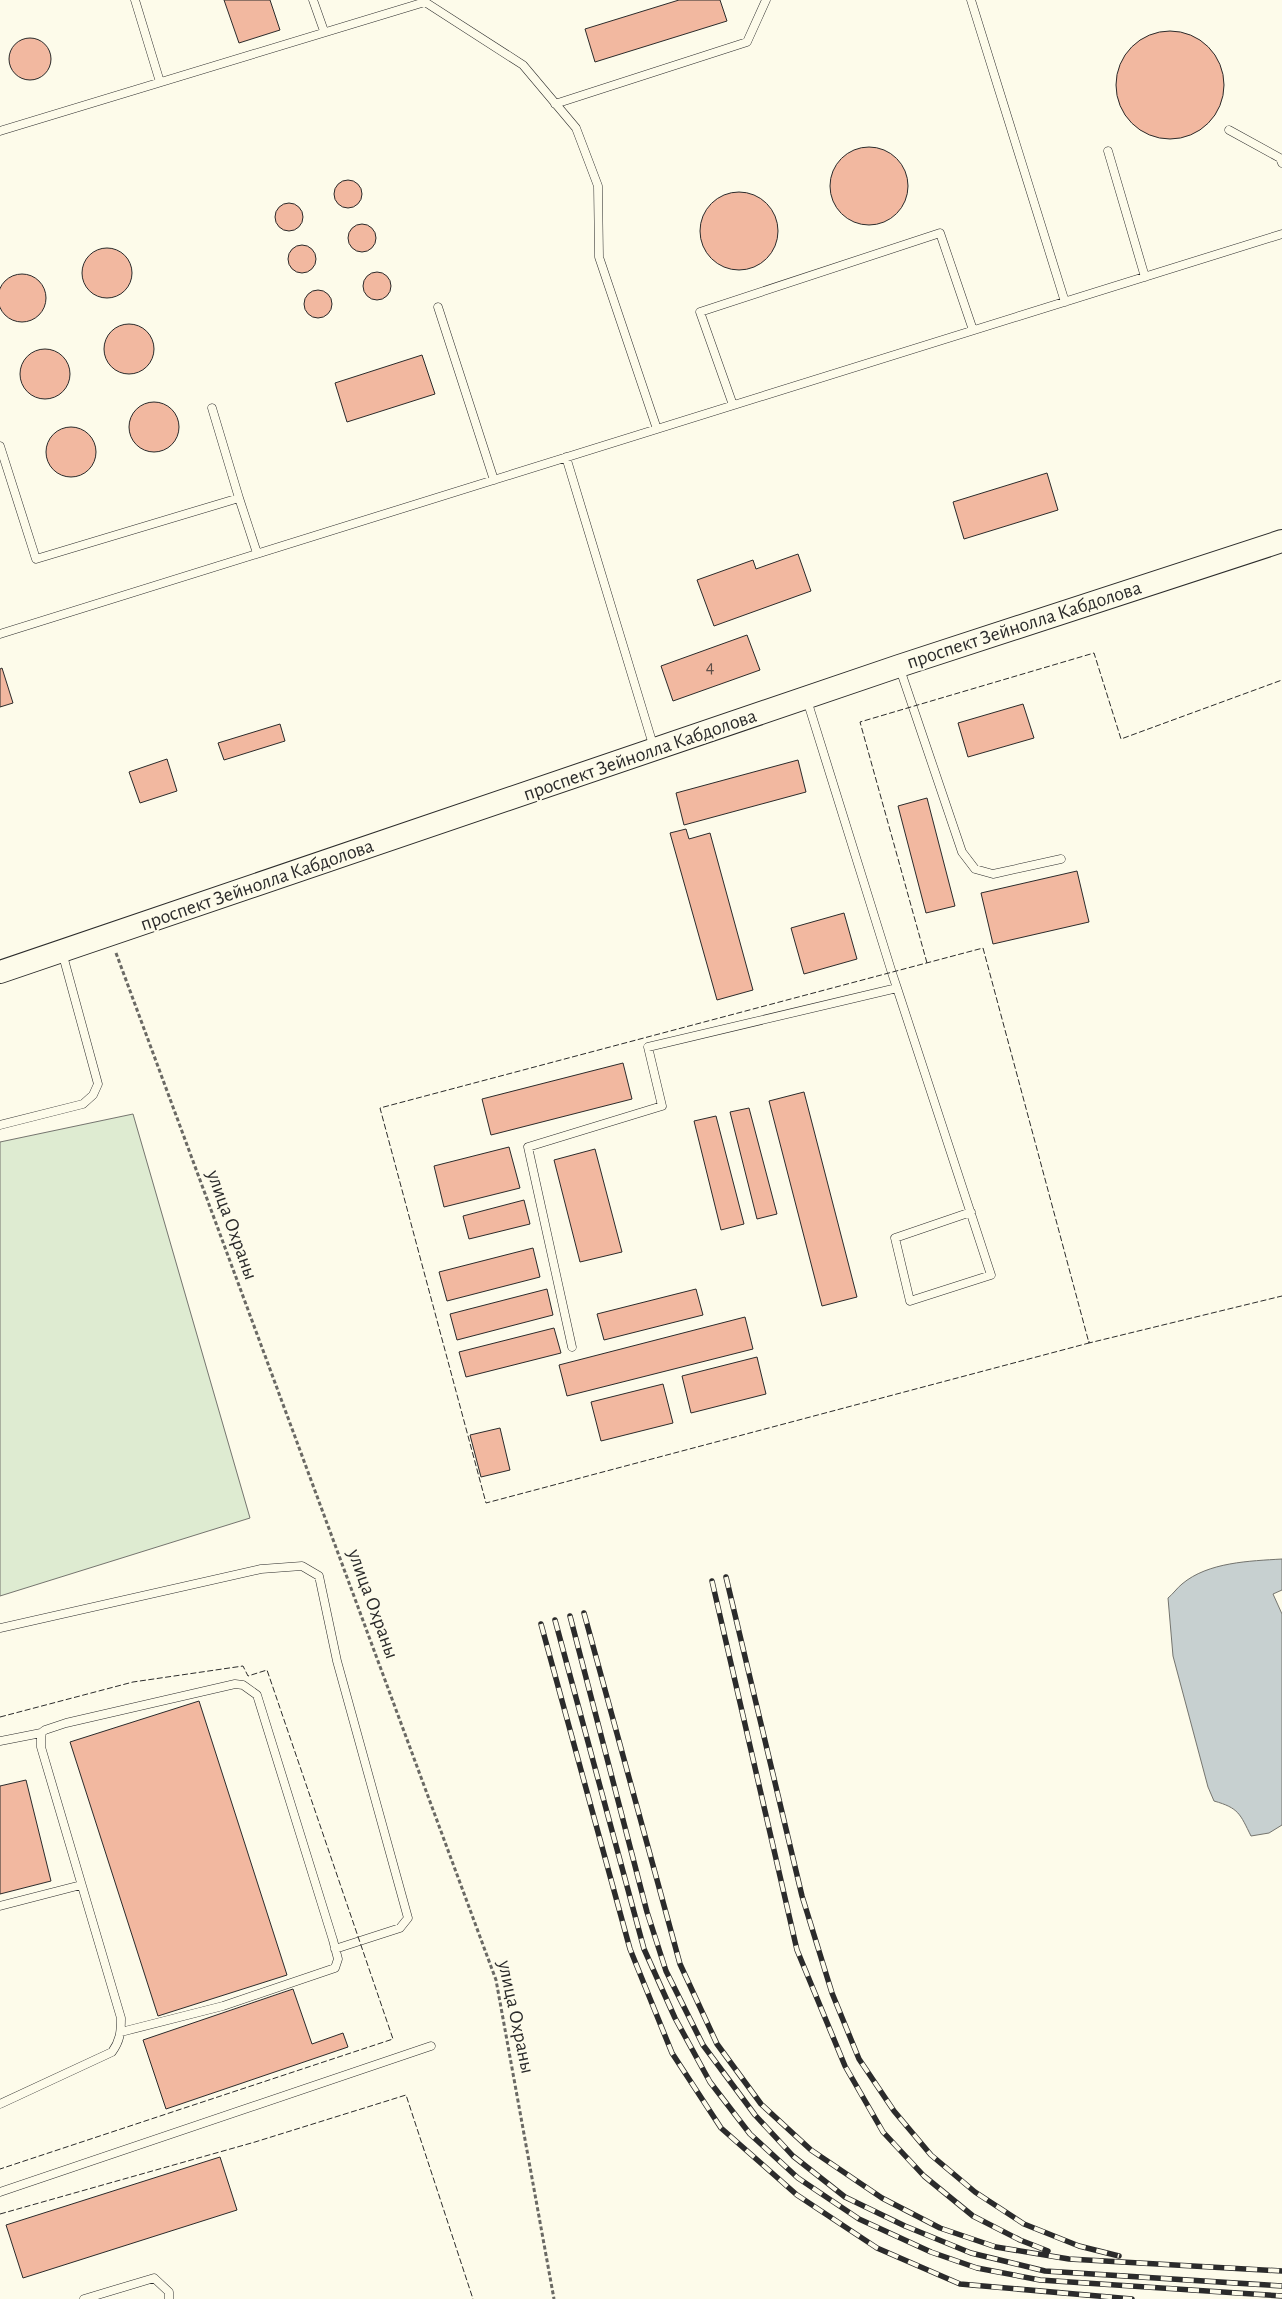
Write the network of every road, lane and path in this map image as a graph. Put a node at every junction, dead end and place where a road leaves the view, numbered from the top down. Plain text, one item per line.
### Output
1 (135, 0) edge
2 (313, 0) edge
3 (766, 0) edge
4 (971, 0) edge
5 (424, 1) edge
6 (324, 31) junction
7 (160, 82) junction
8 (556, 104) junction
9 (1229, 130) dead end
10 (0, 131) edge
11 (1108, 150) dead end
12 (1282, 159) edge
13 (1282, 234) edge
14 (1145, 277) junction
15 (1064, 302) junction
16 (438, 307) dead end
17 (974, 330) junction
18 (733, 405) junction
19 (212, 408) dead end
20 (658, 429) junction
21 (0, 446) edge
22 (566, 457) junction
23 (494, 480) junction
24 (240, 498) junction
25 (1282, 541) edge
26 (257, 553) junction
27 (0, 634) edge
28 (899, 666) junction
29 (807, 698) junction
30 (654, 750) junction
31 (1061, 859) dead end
32 (109, 935) junction
33 (62, 950) junction
34 (0, 972) edge
35 (898, 988) junction
36 (0, 1125) edge
37 (971, 1212) junction
38 (572, 1347) dead end
39 (0, 1628) edge
40 (41, 1733) junction
41 (0, 1741) edge
42 (81, 1885) junction
43 (0, 1906) edge
44 (336, 1948) junction
45 (121, 2032) junction
46 (431, 2046) dead end
47 (0, 2104) edge
48 (0, 2192) edge
49 (84, 2299) edge
50 (169, 2299) edge
51 (554, 2299) edge

1 - 7 lane
2 - 6 lane
3 - 8 lane
4 - 15 lane
5 - 6 lane
5 - 8 lane
6 - 7 lane
7 - 10 lane
8 - 20 lane
9 - 12 lane
11 - 14 lane
13 - 14 lane
14 - 15 lane
15 - 17 lane
16 - 23 lane
17 - 18 lane
17 - 18 lane
18 - 20 lane
19 - 24 lane
20 - 22 lane
21 - 24 lane
22 - 23 lane
22 - 30 lane
23 - 26 lane
24 - 26 lane
25 - 28 main road, проспект Зейнолла Кабдолова
26 - 27 lane
28 - 29 main road, проспект Зейнолла Кабдолова
28 - 31 lane
29 - 30 main road, проспект Зейнолла Кабдолова
29 - 35 lane
30 - 32 main road, проспект Зейнолла Кабдолова
32 - 33 main road, проспект Зейнолла Кабдолова
32 - 51 path, улица Охраны
33 - 34 main road, проспект Зейнолла Кабдолова
33 - 36 lane
35 - 37 lane
35 - 38 lane
37 - 37 lane
39 - 44 lane
40 - 41 lane
40 - 42 lane
40 - 44 lane
42 - 43 lane
42 - 45 lane
44 - 45 lane
45 - 47 lane
46 - 48 lane
49 - 50 lane

